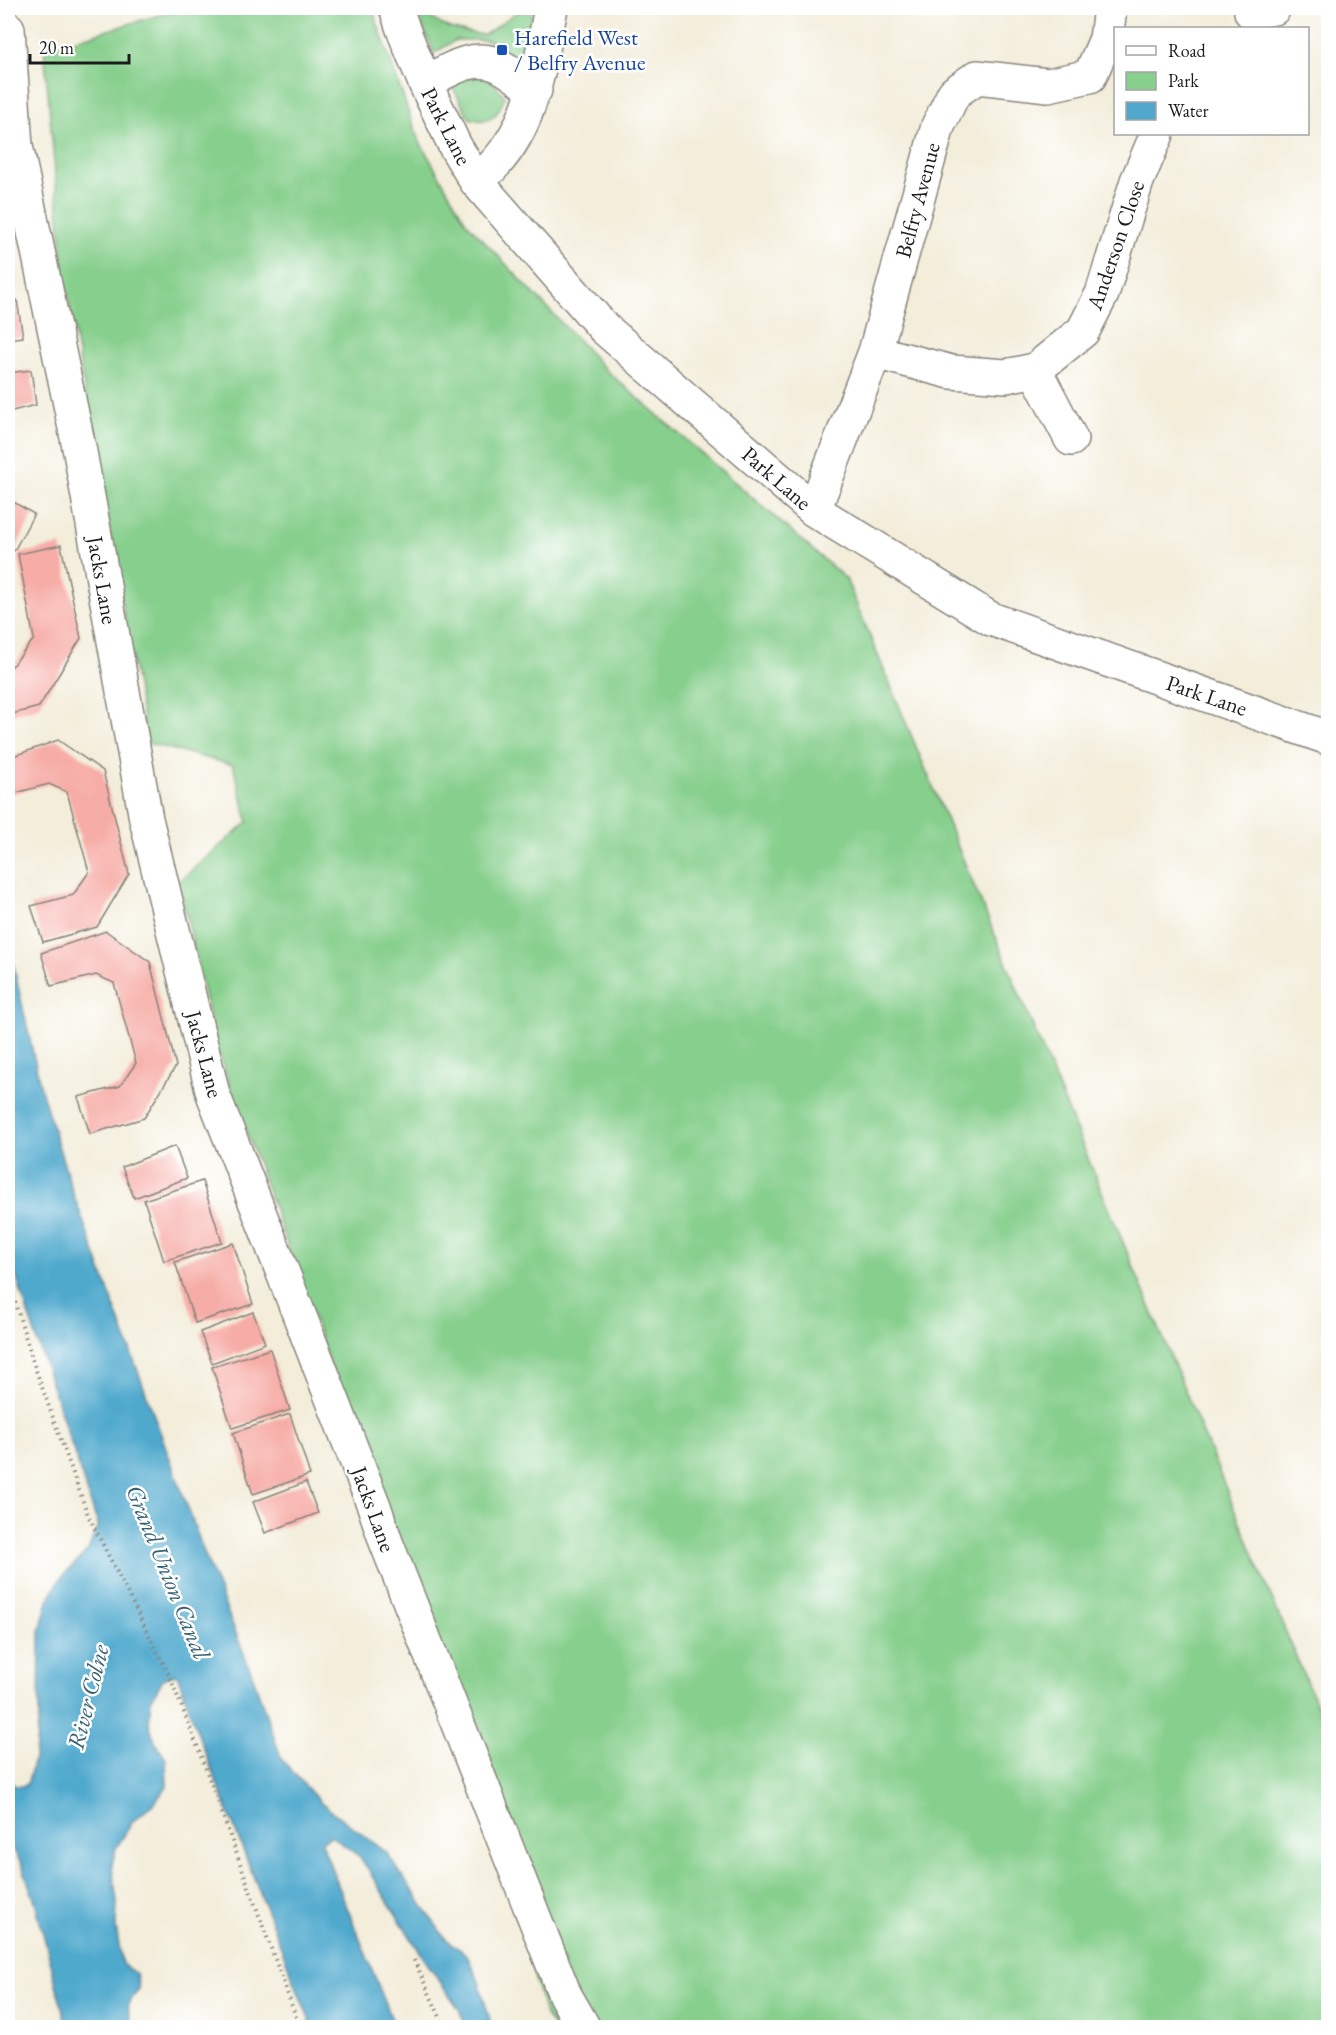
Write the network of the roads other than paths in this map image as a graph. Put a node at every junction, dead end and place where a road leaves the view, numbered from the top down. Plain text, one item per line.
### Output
1 (396, 8) edge
2 (551, 8) edge
3 (1110, 8) edge
4 (8, 29) edge
5 (425, 83) junction
6 (535, 90) junction
7 (1157, 135) edge
8 (12, 147) edge
9 (476, 181) junction
10 (876, 352) junction
11 (1035, 370) junction
12 (1071, 439) dead end
13 (814, 510) junction
14 (1329, 738) edge
15 (584, 2028) edge

1 - 5 street, Park Lane
2 - 6 street
3 - 10 street, Belfry Avenue
4 - 8 street, Jacks Lane
5 - 6 street
5 - 9 street, Park Lane
6 - 9 street
7 - 11 street, Anderson Close
8 - 15 street, Jacks Lane
9 - 13 street, Park Lane
10 - 11 street, Anderson Close
10 - 13 street, Belfry Avenue
11 - 12 street
13 - 14 street, Park Lane

